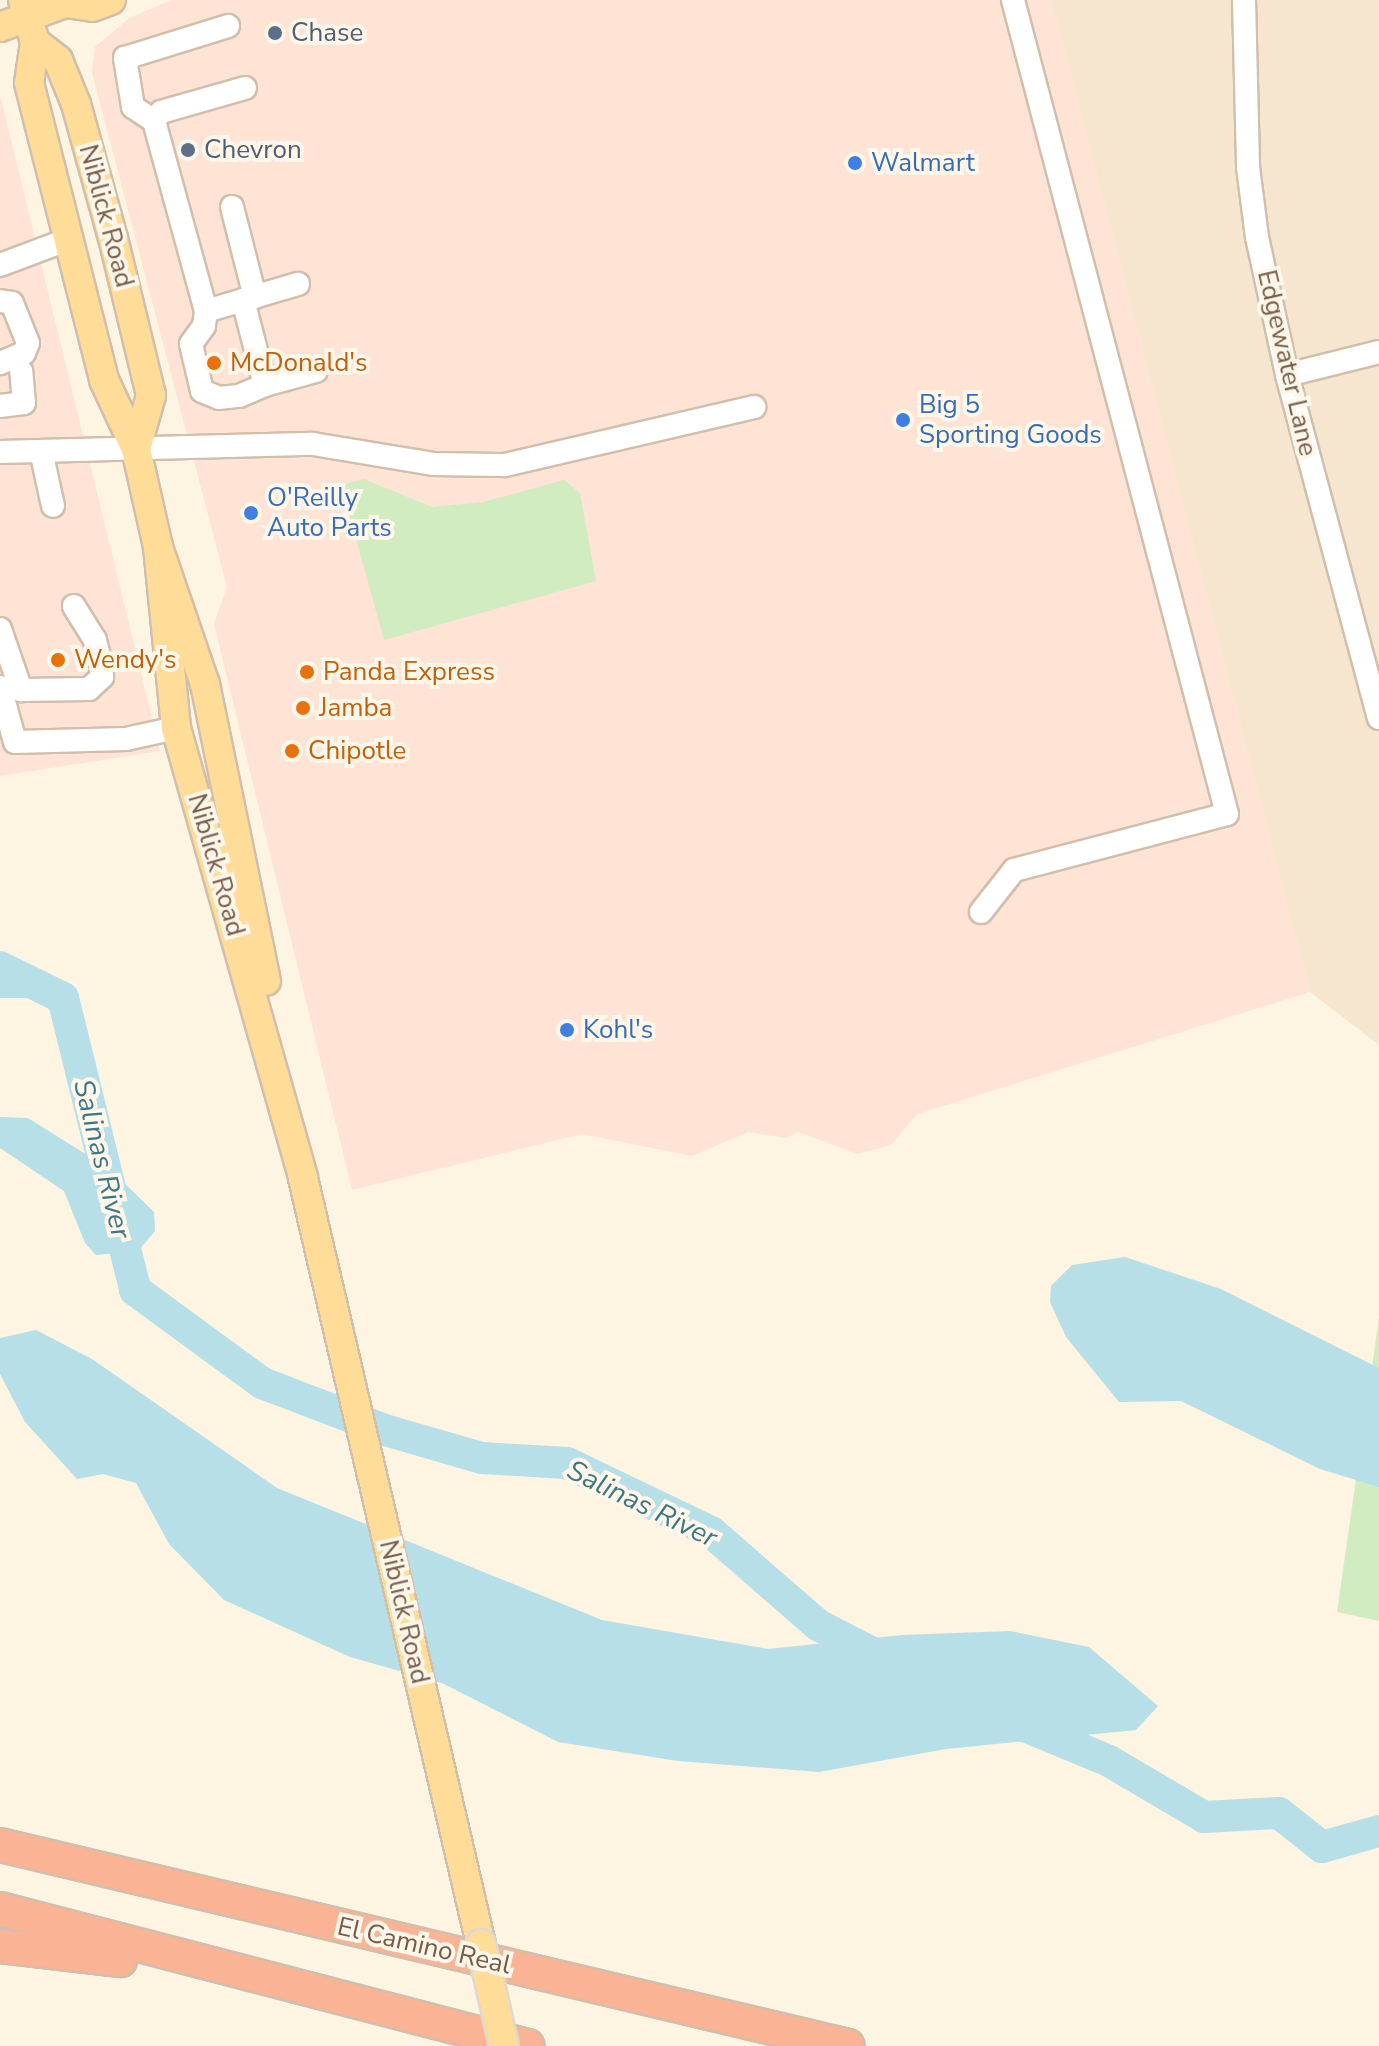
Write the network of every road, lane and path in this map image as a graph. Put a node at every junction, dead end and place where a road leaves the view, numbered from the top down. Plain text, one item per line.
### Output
1 (111, 0) edge
2 (1013, 0) edge
3 (1244, 0) edge
4 (66, 1) edge
5 (29, 20) edge
6 (228, 26) dead end
7 (0, 27) edge
8 (245, 88) dead end
9 (154, 121) junction
10 (232, 207) dead end
11 (69, 239) junction
12 (1, 262) edge
13 (298, 284) dead end
14 (249, 298) junction
15 (0, 301) edge
16 (206, 311) junction
17 (1379, 352) edge
18 (10, 367) edge
19 (316, 371) dead end
20 (1287, 375) junction
21 (265, 385) junction
22 (0, 406) edge
23 (754, 407) dead end
24 (136, 449) junction
25 (41, 451) junction
26 (0, 452) edge
27 (53, 506) dead end
28 (158, 547) junction
29 (74, 606) dead end
30 (0, 629) edge
31 (0, 687) edge
32 (1379, 718) edge
33 (176, 728) junction
34 (8, 750) edge
35 (981, 912) dead end
36 (303, 1178) junction
37 (0, 1845) edge
38 (0, 1909) edge
39 (0, 1946) edge
40 (433, 2021) junction
41 (504, 2046) edge
42 (528, 2046) edge
43 (848, 2046) edge

1 - 4 main road
2 - 35 street
3 - 20 street, Edgewater Lane
4 - 5 main road
5 - 7 main road
5 - 11 main road, Niblick Road
5 - 24 main road, Niblick Road
6 - 9 street
8 - 9 street
9 - 16 street
10 - 14 street
11 - 12 street
11 - 24 main road, Niblick Road
13 - 14 street
14 - 16 street
14 - 21 street
15 - 18 street
16 - 21 street
17 - 20 street
18 - 22 street
19 - 21 street
20 - 32 street, Edgewater Lane
23 - 24 street
24 - 25 street
24 - 28 main road, Niblick Road
25 - 26 street
25 - 27 street
28 - 33 main road, Niblick Road
28 - 36 main road, Niblick Road
29 - 30 street
31 - 34 street
33 - 34 street
33 - 36 main road, Niblick Road
36 - 41 main road, Niblick Road, bridge
37 - 43 highway, El Camino Real
38 - 40 highway
39 - 40 highway
40 - 42 highway

